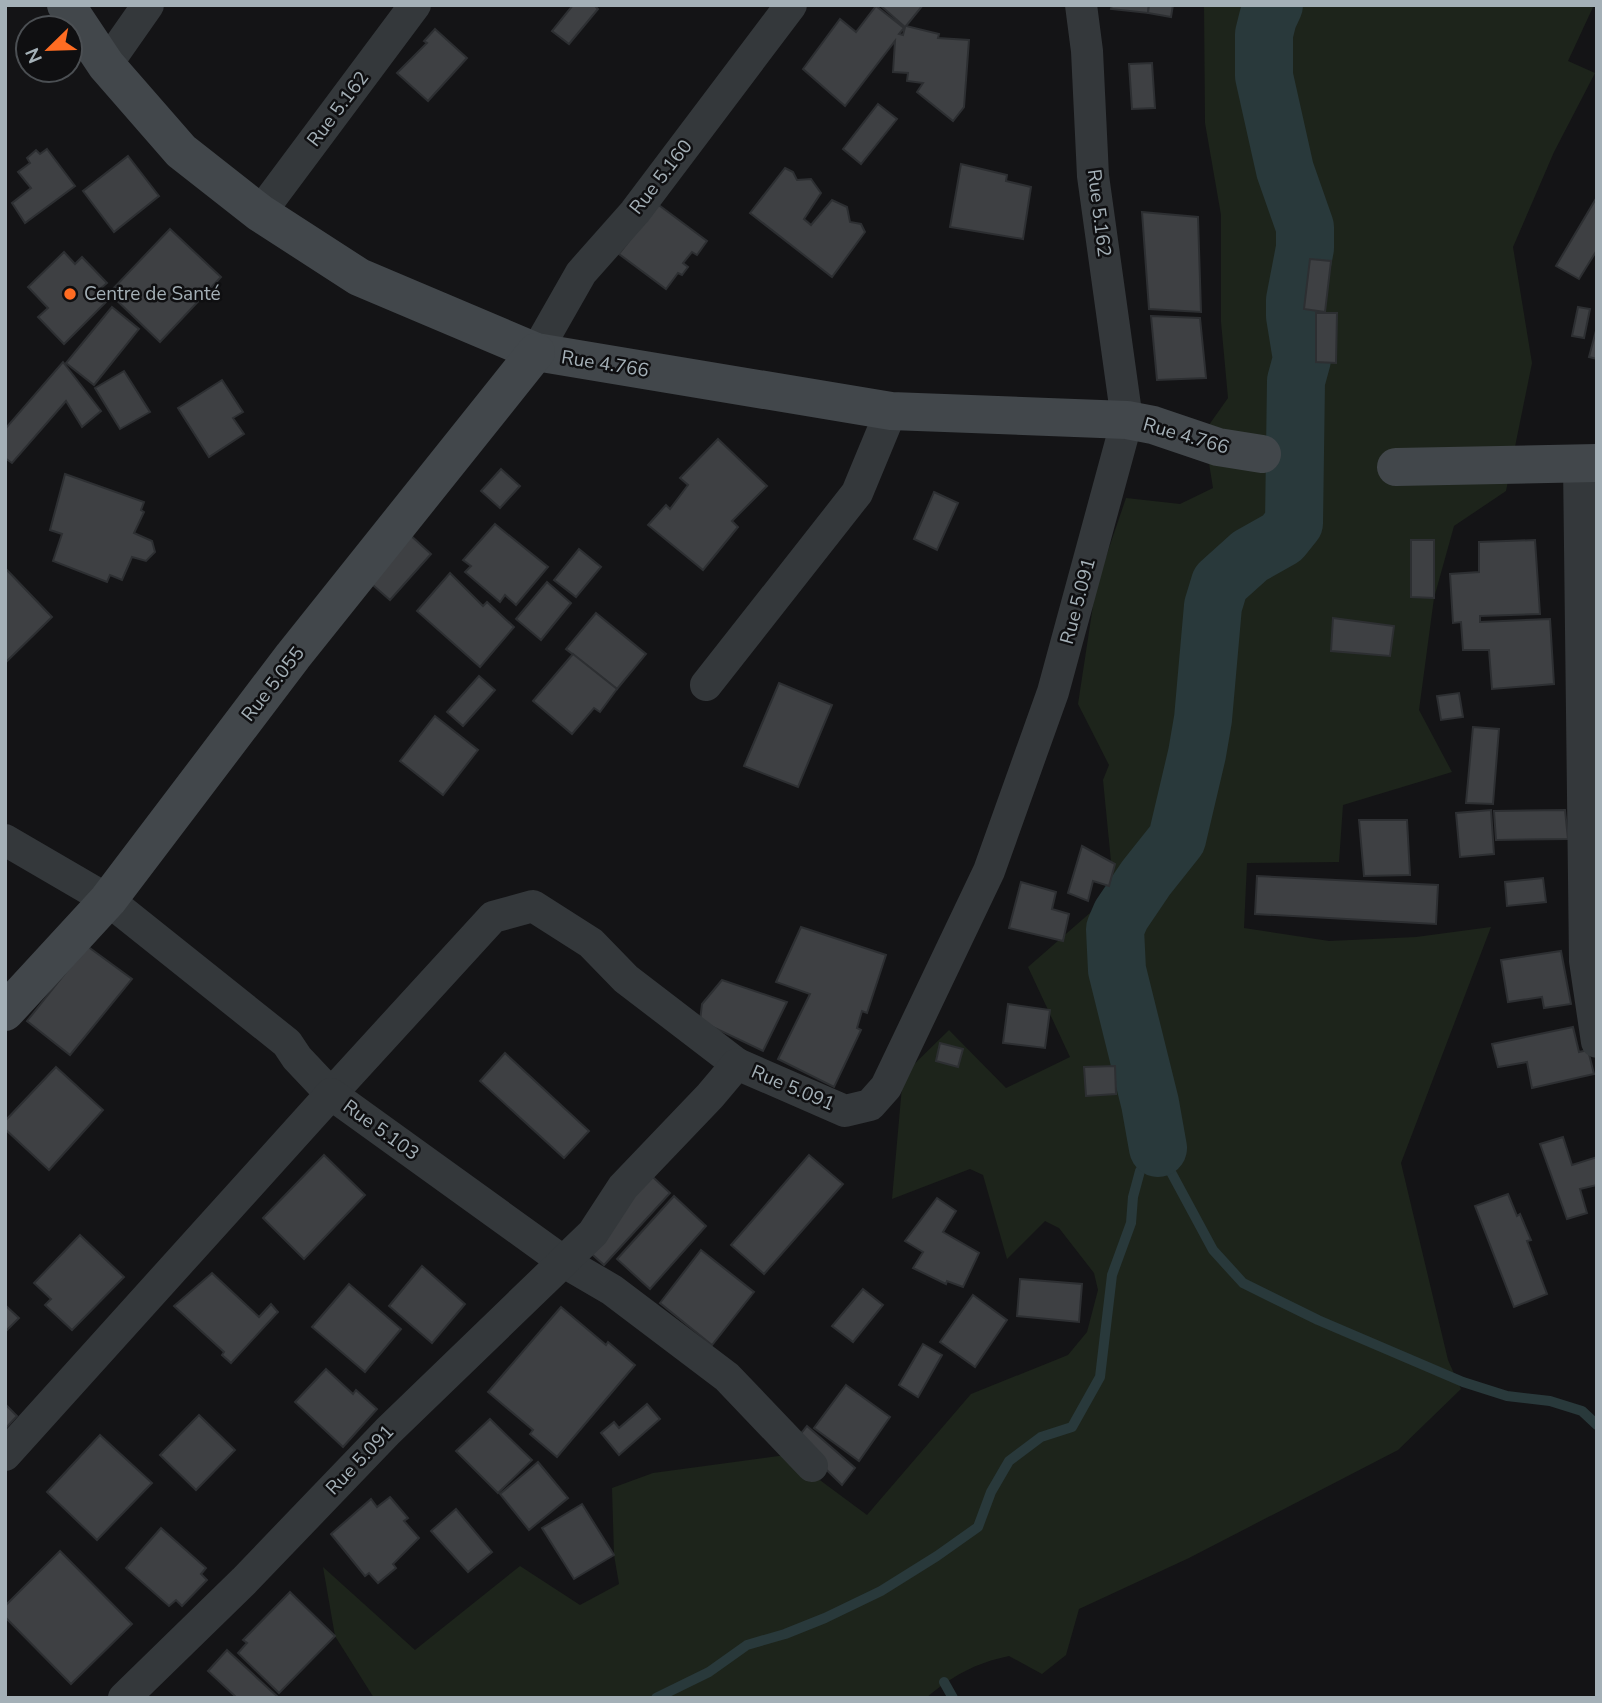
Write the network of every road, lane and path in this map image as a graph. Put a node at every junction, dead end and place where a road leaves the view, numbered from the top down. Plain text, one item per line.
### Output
1 (66, 5) edge
2 (148, 5) edge
3 (415, 5) edge
4 (791, 5) edge
5 (1081, 5) edge
6 (106, 65) junction
7 (260, 213) junction
8 (536, 352) junction
9 (891, 411) junction
10 (1127, 420) junction
11 (1262, 454) dead end
12 (1588, 463) edge
13 (1396, 467) dead end
14 (706, 685) dead end
15 (5, 840) edge
16 (108, 900) junction
17 (5, 1012) edge
18 (1597, 1042) edge
19 (737, 1064) junction
20 (331, 1094) junction
21 (564, 1262) junction
22 (5, 1455) edge
23 (812, 1466) dead end
24 (124, 1698) edge

1 - 6 street, Rue 4.766
2 - 6 street
3 - 7 street, Rue 5.162
4 - 8 street, Rue 5.160
5 - 10 street, Rue 5.162
6 - 7 street, Rue 4.766
7 - 8 street, Rue 4.766
8 - 9 street, Rue 4.766
8 - 16 street, Rue 5.055
9 - 10 street, Rue 4.766
9 - 14 street
10 - 11 street, Rue 4.766
10 - 19 street, Rue 5.091
12 - 13 street
12 - 18 street
15 - 16 street
16 - 17 street, Rue 5.055
16 - 20 street
19 - 20 street
19 - 21 street, Rue 5.091
20 - 21 street, Rue 5.103
20 - 22 street, Rue 5.103
21 - 23 street, Rue 5.103
21 - 24 street, Rue 5.091

